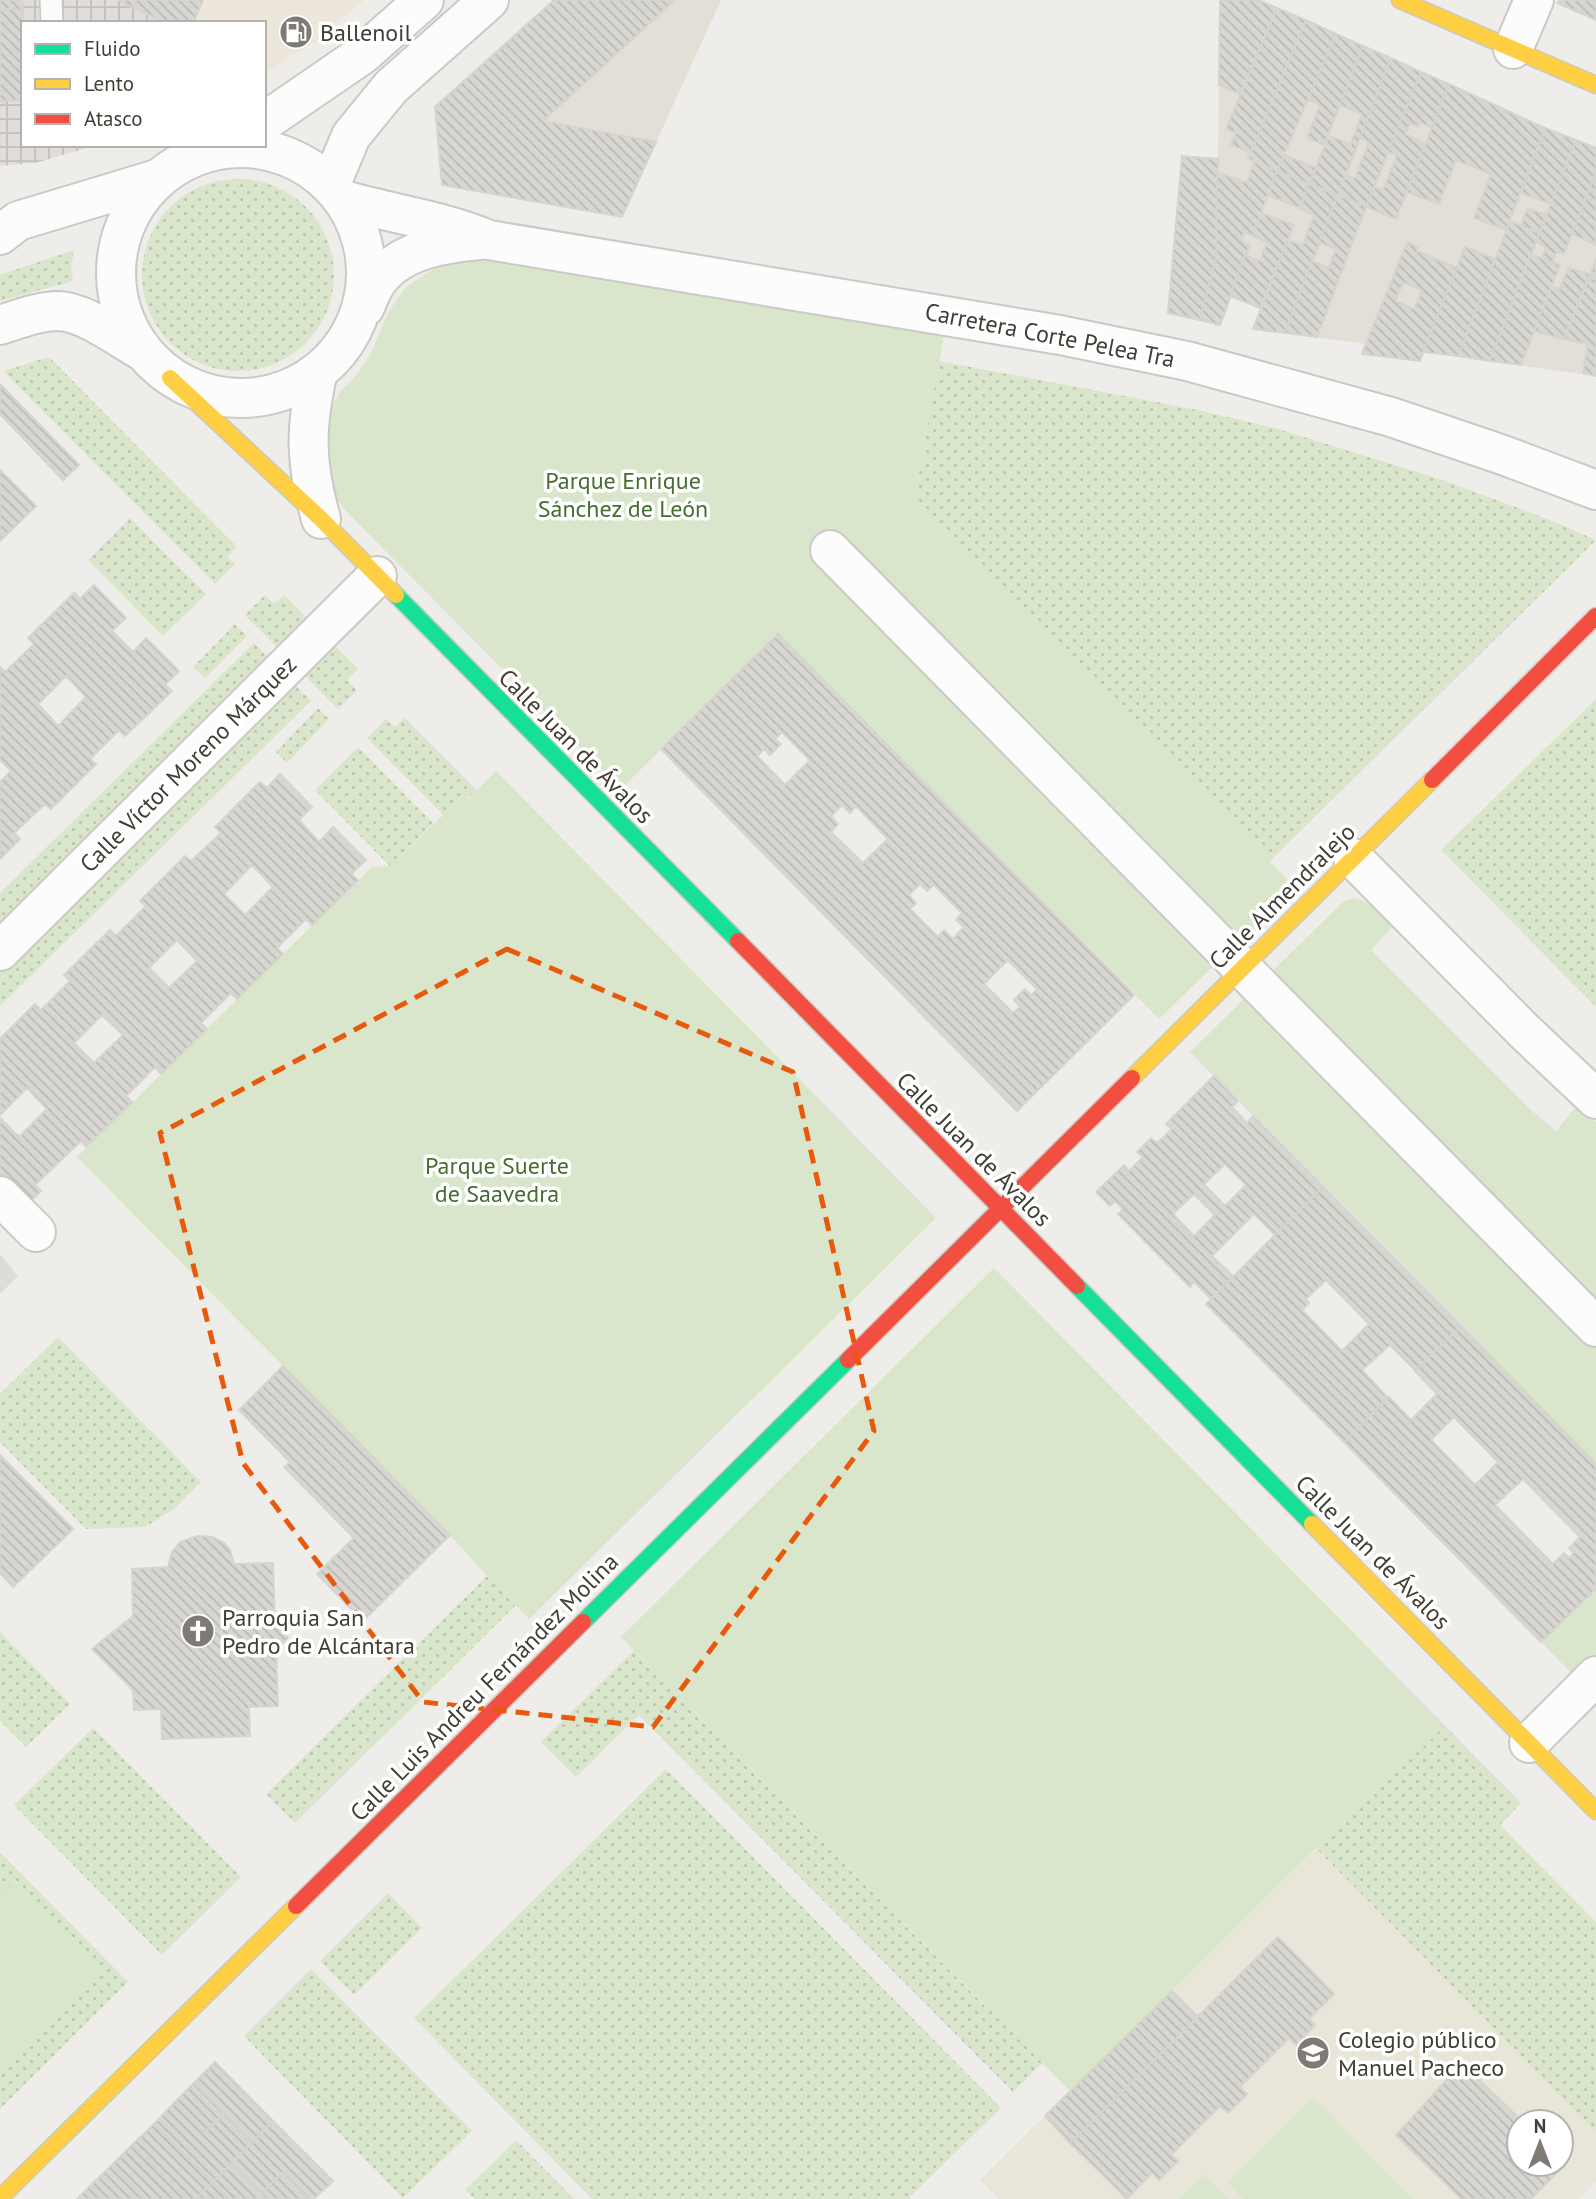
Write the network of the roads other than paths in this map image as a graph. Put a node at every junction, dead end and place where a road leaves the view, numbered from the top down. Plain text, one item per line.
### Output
1 (51, 0) edge
2 (424, 0) edge
3 (489, 0) edge
4 (1400, 0) edge
5 (1534, 0) edge
6 (52, 21) edge
7 (1513, 49) junction
8 (1596, 85) edge
9 (266, 121) edge
10 (228, 147) edge
11 (157, 179) junction
12 (337, 192) junction
13 (6, 224) edge
14 (489, 240) junction
15 (362, 312) junction
16 (0, 325) edge
17 (142, 351) junction
18 (317, 375) junction
19 (170, 378) junction
20 (1596, 490) edge
21 (321, 519) junction
22 (830, 550) dead end
23 (377, 576) junction
24 (1596, 616) edge
25 (1353, 858) junction
26 (0, 951) edge
27 (1242, 968) junction
28 (1596, 1099) edge
29 (0, 1196) edge
30 (1001, 1209) junction
31 (36, 1233) dead end
32 (1596, 1327) edge
33 (1596, 1676) edge
34 (1529, 1743) junction
35 (1596, 1811) edge
36 (0, 2198) edge

1 - 6 lane
2 - 9 street
3 - 12 street
4 - 7 street
5 - 7 street
7 - 8 street
10 - 11 street
10 - 12 street
11 - 13 street
11 - 17 street
12 - 14 street, Carretera Corte Pelea Tra
12 - 15 street
14 - 15 street, Carretera Corte Pelea Tra
14 - 20 street, Carretera Corte Pelea Tra
15 - 18 street, Carretera Corte Pelea Tra
16 - 17 street
17 - 19 street
18 - 19 street
18 - 21 street
19 - 21 street, Calle Juan de Ávalos
21 - 23 street, Calle Juan de Ávalos
22 - 27 street
23 - 26 street, Calle Víctor Moreno Márquez
23 - 30 street, Calle Juan de Ávalos
24 - 25 street, Calle Almendralejo
25 - 27 street, Calle Almendralejo
25 - 28 street
27 - 30 street, Calle Almendralejo
27 - 32 street
29 - 31 street
30 - 34 street, Calle Juan de Ávalos
30 - 36 street, Calle Luis Andreu Fernández Molina
33 - 34 street
34 - 35 street, Calle Juan de Ávalos

